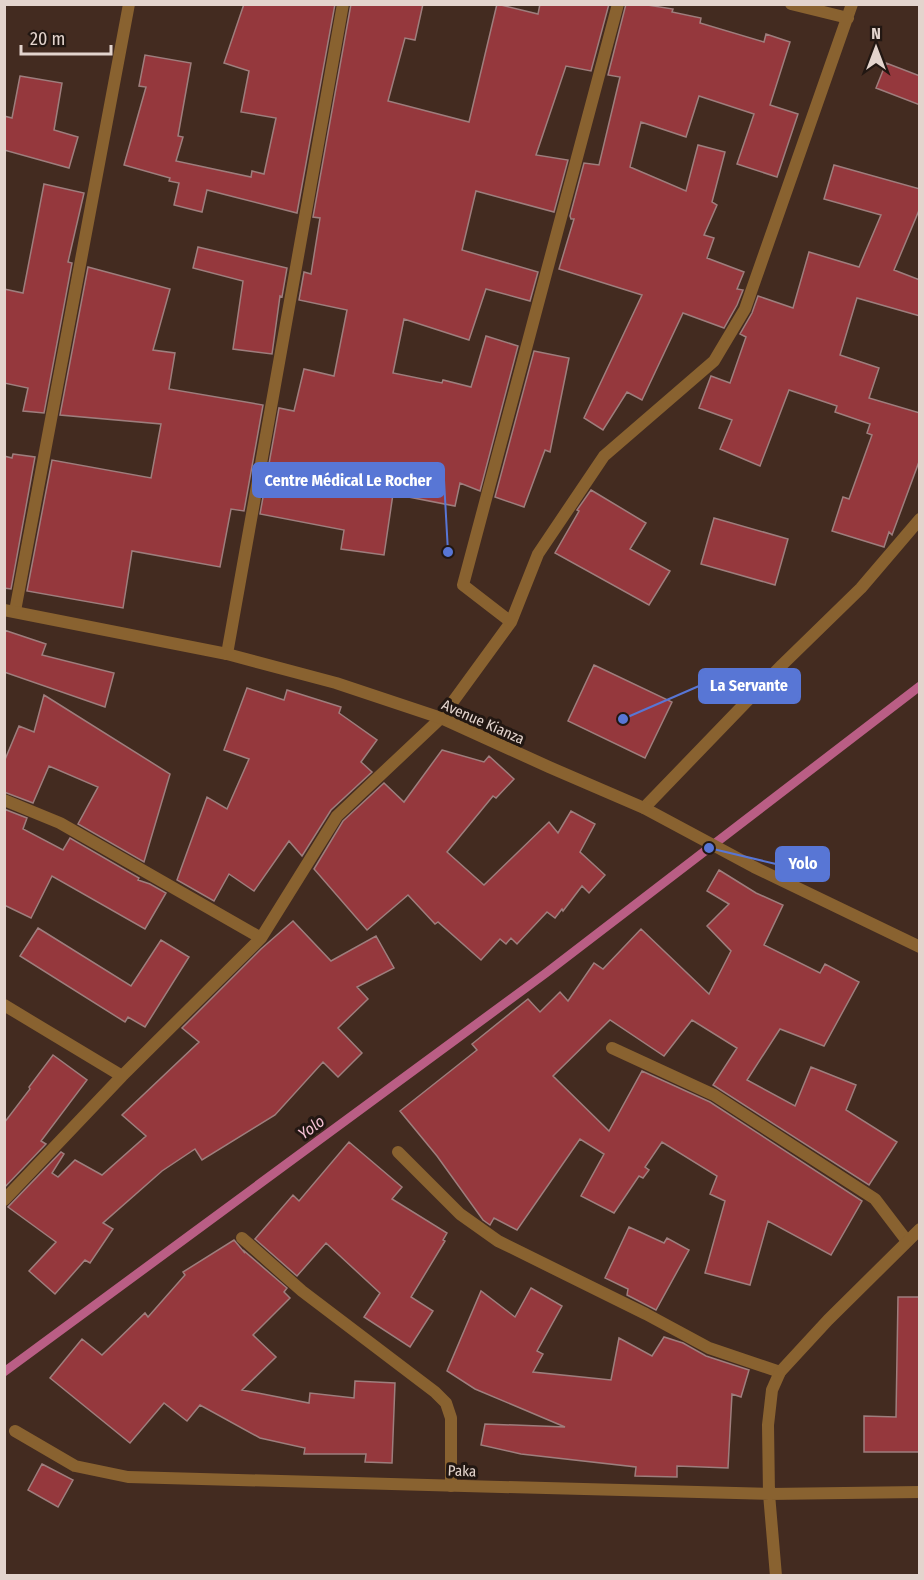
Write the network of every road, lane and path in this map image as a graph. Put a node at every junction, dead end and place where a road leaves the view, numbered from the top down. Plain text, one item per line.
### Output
1 (129, 4) edge
2 (343, 4) edge
3 (618, 4) edge
4 (791, 4) edge
5 (852, 4) edge
6 (848, 18) junction
7 (920, 519) edge
8 (10, 610) edge
9 (512, 622) junction
10 (227, 654) junction
11 (441, 718) junction
12 (4, 800) edge
13 (644, 808) junction
14 (261, 938) junction
15 (920, 947) edge
16 (4, 1005) edge
17 (612, 1048) dead end
18 (122, 1076) junction
19 (398, 1152) dead end
20 (4, 1200) edge
21 (920, 1229) edge
22 (242, 1238) dead end
23 (913, 1241) edge
24 (780, 1372) junction
25 (15, 1431) dead end
26 (451, 1486) junction
27 (920, 1492) edge
28 (769, 1494) junction
29 (776, 1575) edge

1 - 8 street
2 - 10 street
3 - 9 street
4 - 6 street
5 - 6 street
6 - 9 street
7 - 13 street
8 - 10 street, Avenue Kianza
9 - 11 street
10 - 11 street, Avenue Kianza
11 - 13 street, Avenue Kianza
11 - 14 street
12 - 14 street
13 - 15 street, Avenue Kianza
14 - 18 street
16 - 18 street
17 - 23 street
18 - 20 street
19 - 24 street
21 - 23 street
22 - 26 street
23 - 24 street
24 - 28 street
25 - 26 street, Paka
26 - 28 street, Paka
27 - 28 street, Paka
28 - 29 street

